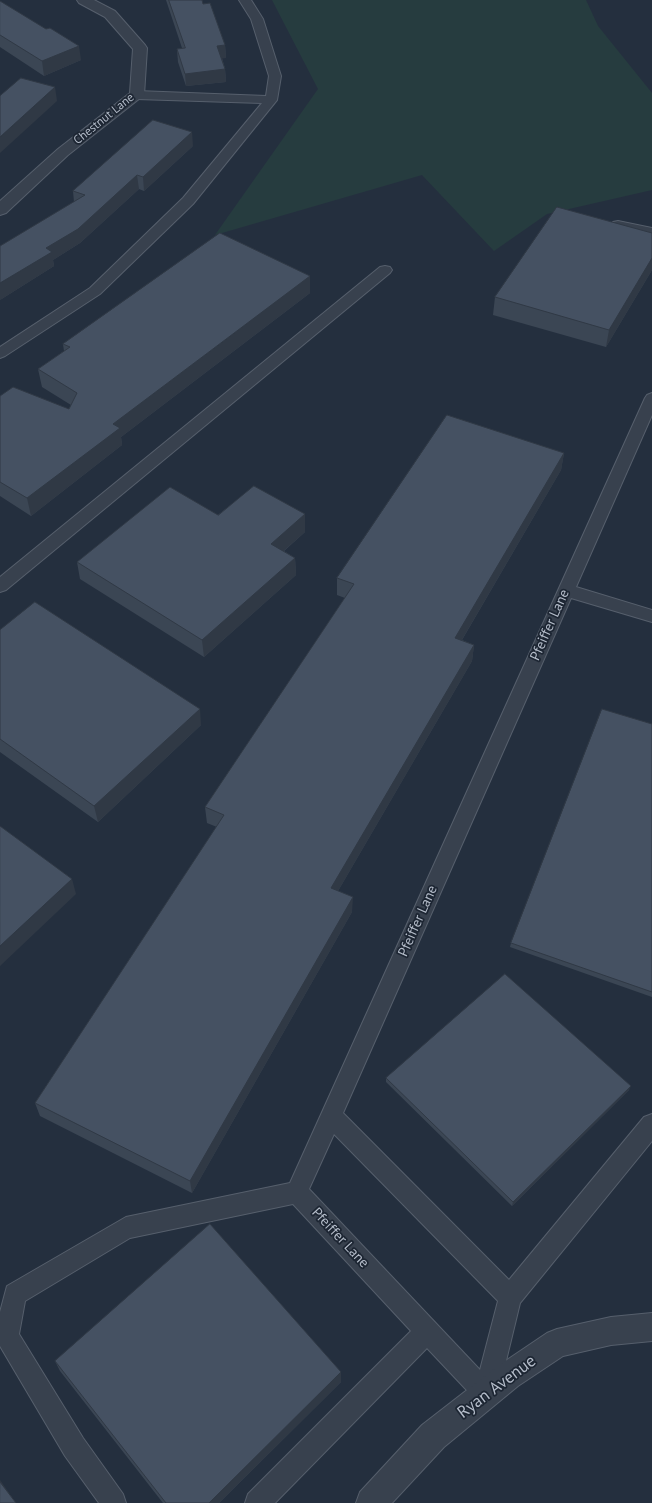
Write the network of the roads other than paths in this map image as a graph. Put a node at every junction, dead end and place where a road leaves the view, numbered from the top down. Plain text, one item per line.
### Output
1 (84, 0) edge
2 (245, 0) edge
3 (137, 95) junction
4 (271, 100) junction
5 (0, 210) edge
6 (607, 223) edge
7 (652, 232) edge
8 (385, 270) dead end
9 (0, 354) edge
10 (652, 398) edge
11 (0, 586) edge
12 (566, 590) junction
13 (652, 616) edge
14 (331, 1116) junction
15 (652, 1124) edge
16 (297, 1192) junction
17 (510, 1297) junction
18 (652, 1327) edge
19 (428, 1331) junction
20 (486, 1394) junction
21 (114, 1503) edge
22 (257, 1503) edge
23 (371, 1503) edge

1 - 3 street, Chestnut Lane
2 - 4 lane
3 - 4 lane
3 - 5 street, Chestnut Lane
4 - 9 lane
6 - 7 lane
8 - 11 lane
10 - 12 lane, Pfeiffer Lane
12 - 13 lane
12 - 14 lane, Pfeiffer Lane
14 - 16 lane, Pfeiffer Lane
14 - 17 lane
15 - 17 lane
16 - 19 lane, Pfeiffer Lane
16 - 21 lane
17 - 20 lane
18 - 20 street, Ryan Avenue
19 - 20 lane, Pfeiffer Lane
19 - 22 lane
20 - 23 street, Ryan Avenue

